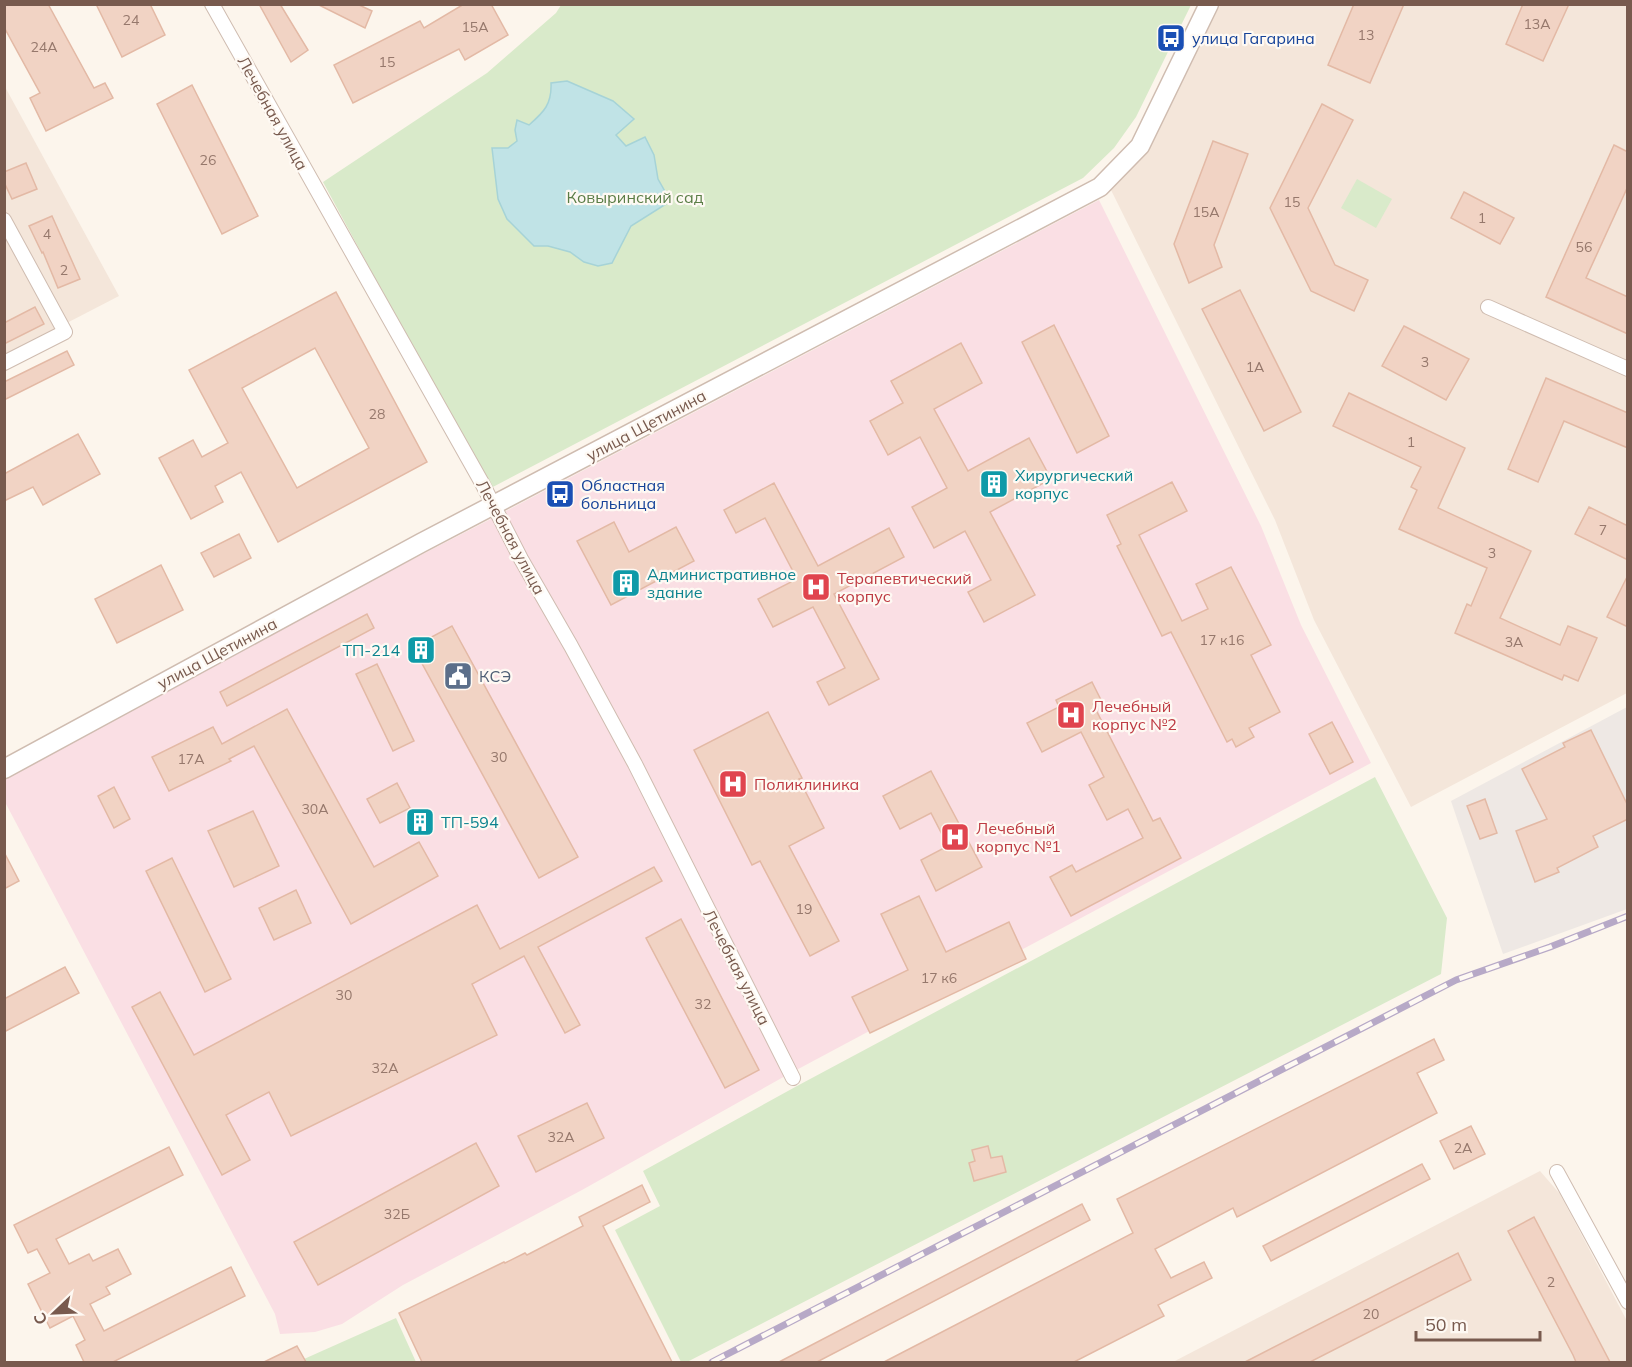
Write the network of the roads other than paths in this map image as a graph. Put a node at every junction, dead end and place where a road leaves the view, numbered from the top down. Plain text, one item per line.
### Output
1 (212, 4) edge
2 (1209, 4) edge
3 (4, 220) edge
4 (1488, 307) dead end
5 (4, 363) edge
6 (1628, 369) edge
7 (493, 505) junction
8 (4, 769) edge
9 (793, 1078) dead end
10 (1557, 1172) dead end
11 (1628, 1302) edge

1 - 7 street, Лечебная улица
2 - 7 street, улица Щетинина
3 - 5 street
4 - 6 street
7 - 8 street, улица Щетинина
7 - 9 street, Лечебная улица
10 - 11 street

